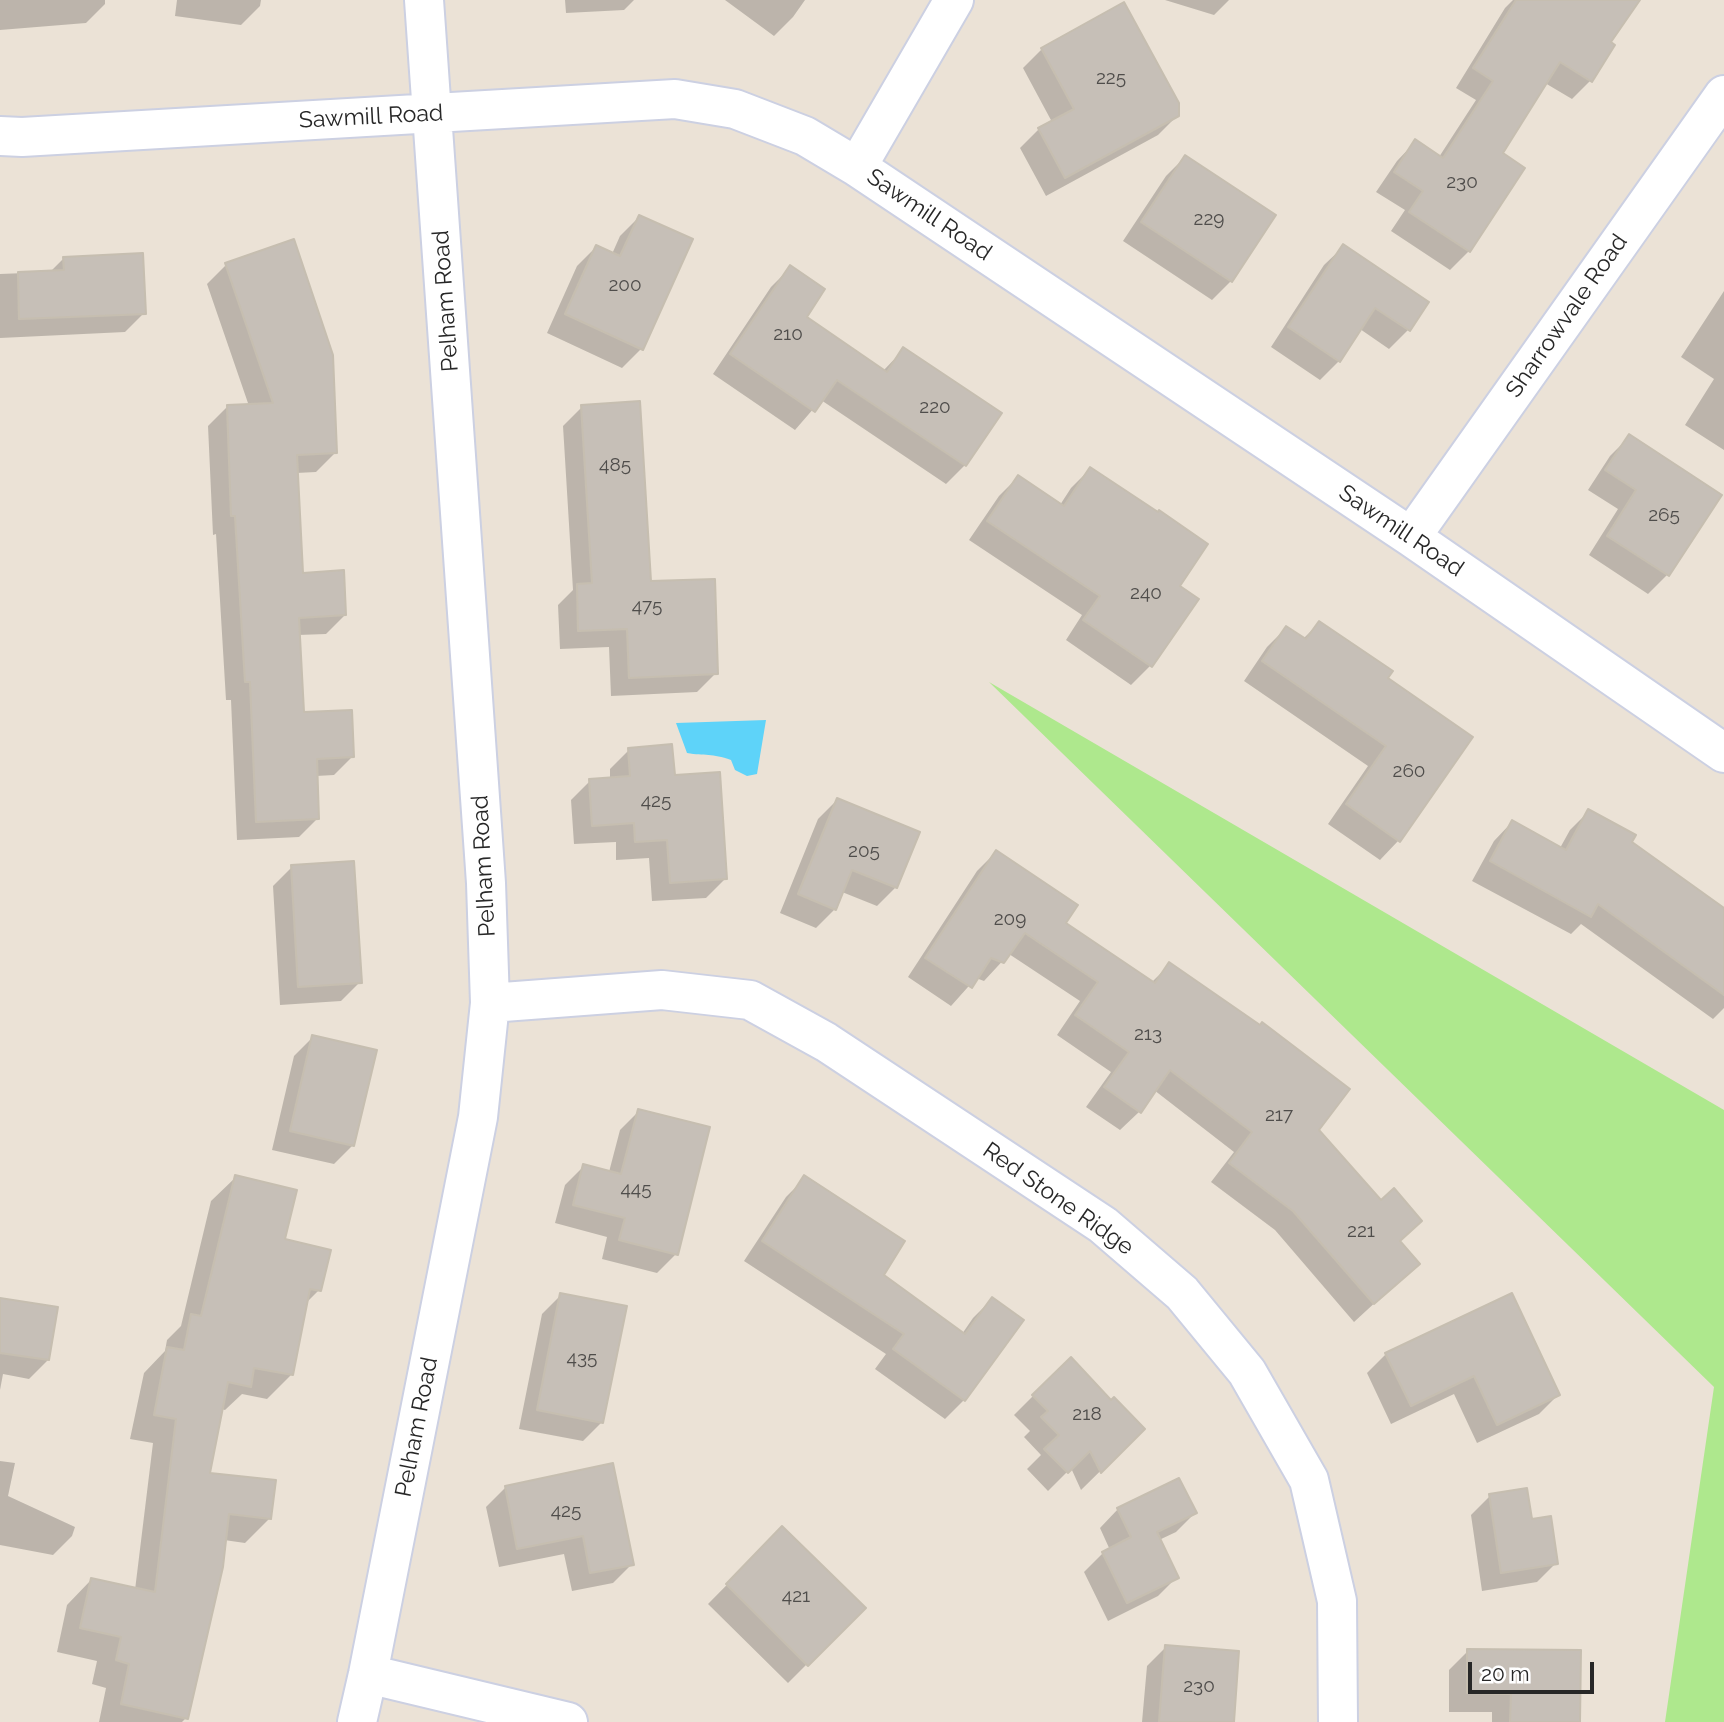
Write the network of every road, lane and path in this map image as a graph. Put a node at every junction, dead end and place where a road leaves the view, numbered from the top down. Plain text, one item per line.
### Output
1 (424, 0) edge
2 (954, 0) edge
3 (1724, 96) edge
4 (433, 113) junction
5 (0, 136) edge
6 (857, 167) junction
7 (1411, 537) junction
8 (1724, 753) edge
9 (490, 1003) junction
10 (368, 1674) junction
11 (357, 1722) edge
12 (568, 1722) edge
13 (1338, 1722) edge

1 - 4 street, Pelham Road
2 - 6 street
3 - 7 street, Sharrowvale Road
4 - 5 street, Sawmill Road
4 - 6 street, Sawmill Road
4 - 9 street, Pelham Road
6 - 7 street, Sawmill Road
7 - 8 street, Sawmill Road
9 - 10 street, Pelham Road
9 - 13 street, Red Stone Ridge
10 - 11 street, Pelham Road
10 - 12 street

